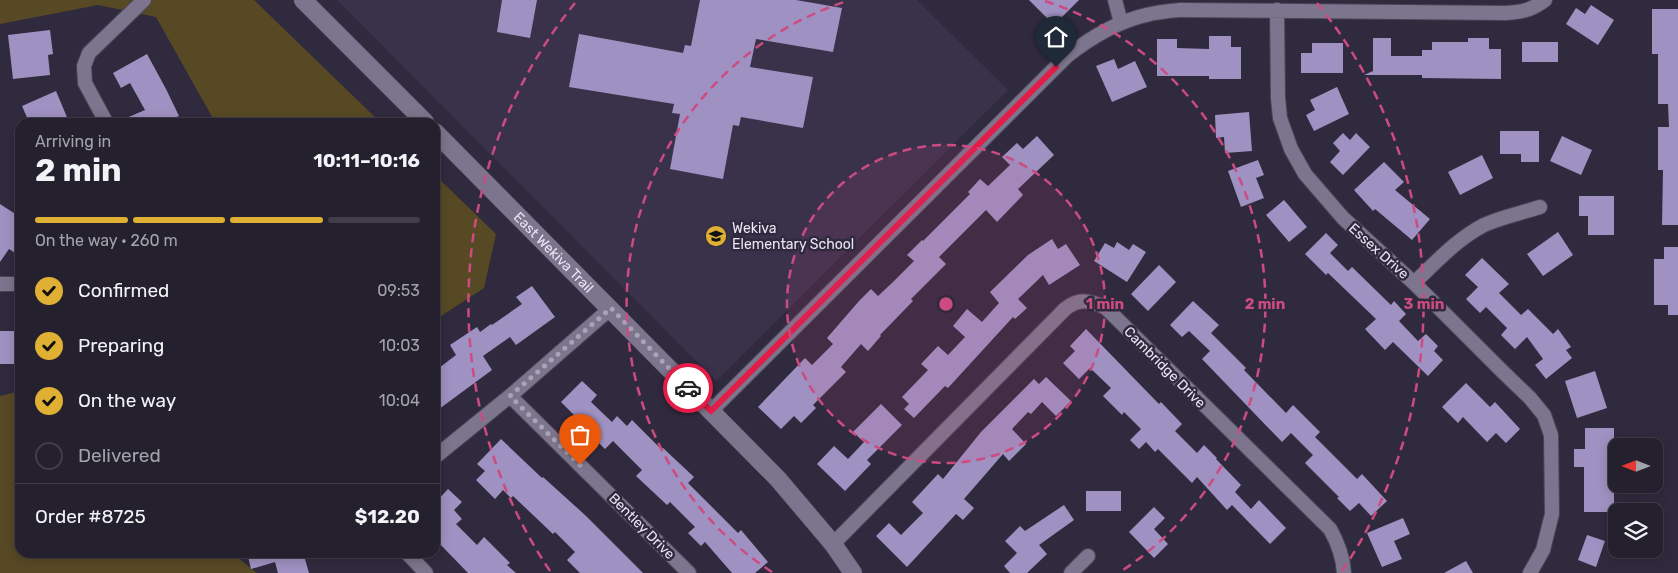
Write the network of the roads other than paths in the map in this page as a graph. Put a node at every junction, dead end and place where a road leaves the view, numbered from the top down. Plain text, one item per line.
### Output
1 (144, 0) edge
2 (303, 0) edge
3 (1114, 0) edge
4 (1545, 0) edge
5 (1278, 10) junction
6 (1121, 23) junction
7 (104, 118) edge
8 (421, 118) edge
9 (440, 137) edge
10 (1540, 207) dead end
11 (1414, 282) junction
12 (0, 284) edge
13 (15, 284) edge
14 (611, 308) junction
15 (510, 396) junction
16 (711, 411) junction
17 (440, 453) edge
18 (833, 544) junction
19 (1088, 556) dead end
20 (412, 558) edge
21 (426, 573) edge
22 (689, 573) edge
23 (853, 573) edge
24 (1071, 573) edge
25 (1344, 573) edge
26 (1530, 573) edge

1 - 7 street
2 - 8 street
3 - 6 street
4 - 5 street
5 - 6 street
5 - 11 street, Essex Drive
6 - 16 street
9 - 14 street, East Wekiva Trail
10 - 11 street
11 - 26 street, Essex Drive
12 - 13 street
14 - 15 street
14 - 16 street, East Wekiva Trail
15 - 17 street
15 - 22 street, Bentley Drive
16 - 18 street, East Wekiva Trail
18 - 23 street, East Wekiva Trail
18 - 25 street, Cambridge Drive
19 - 24 street
20 - 21 street

